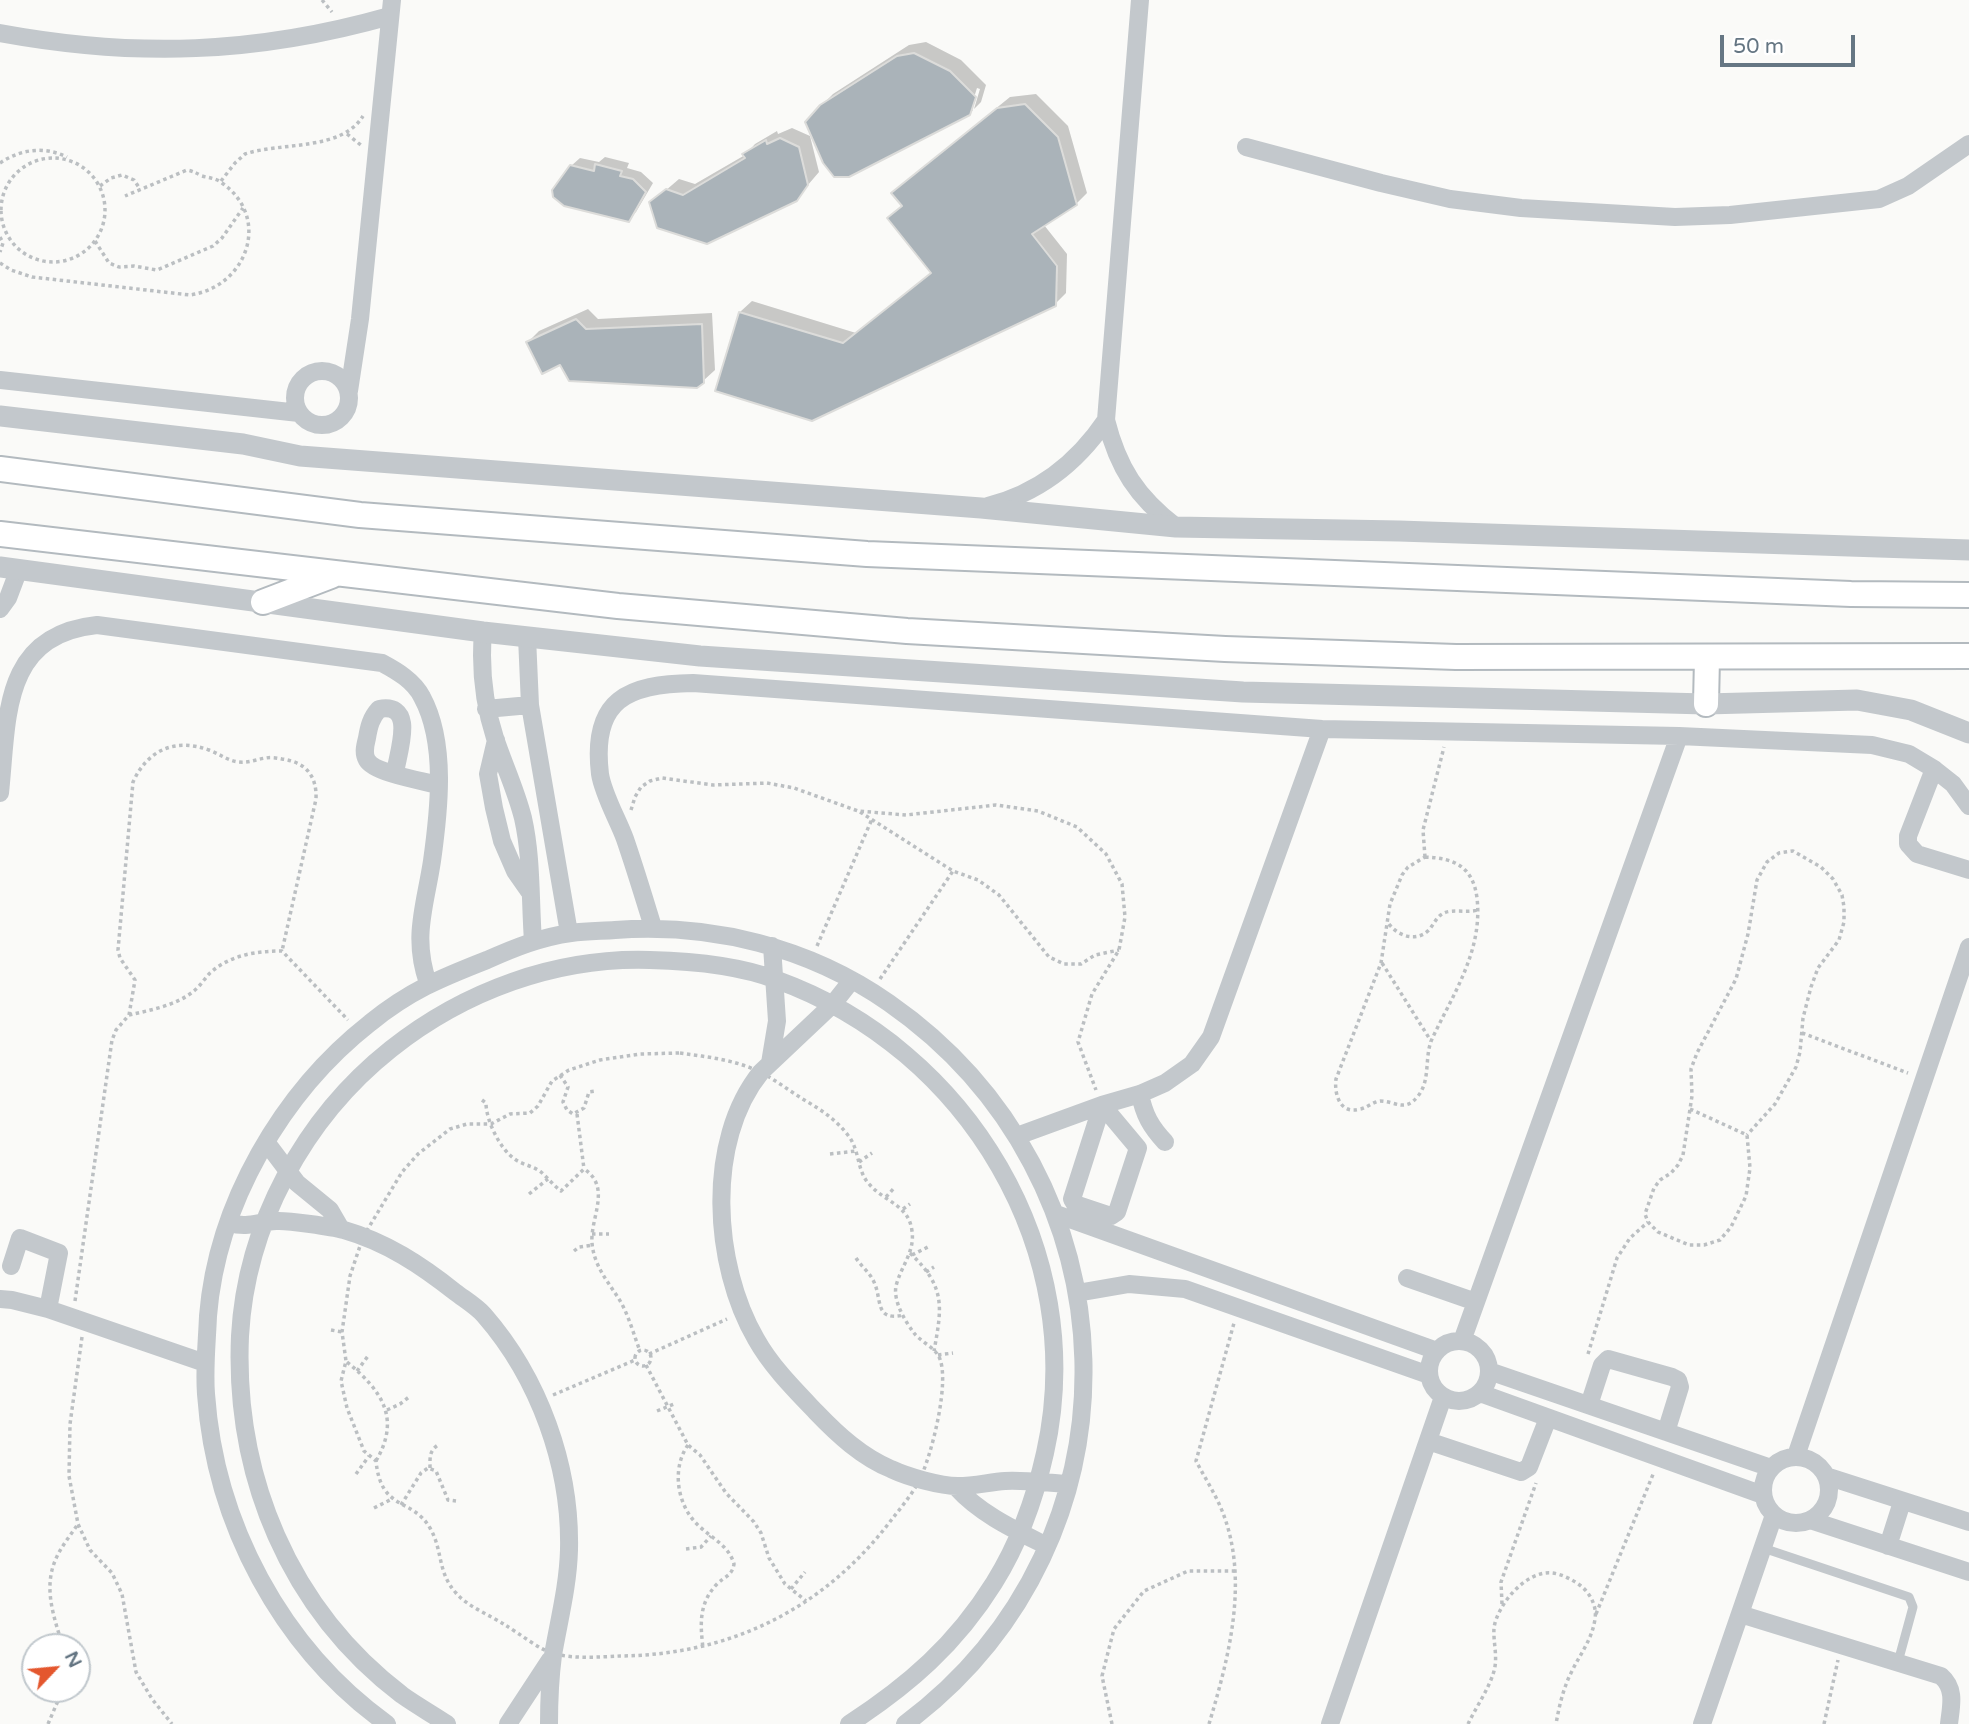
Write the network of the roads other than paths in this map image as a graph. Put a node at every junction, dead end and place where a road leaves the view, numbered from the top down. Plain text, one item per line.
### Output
1 (1139, 0) edge
2 (391, 8) edge
3 (0, 33) edge
4 (1969, 144) edge
5 (1246, 147) dead end
6 (0, 380) edge
7 (349, 391) junction
8 (299, 413) junction
9 (0, 416) edge
10 (1107, 420) junction
11 (0, 469) edge
12 (981, 508) junction
13 (1176, 527) junction
14 (0, 534) edge
15 (1969, 550) edge
16 (10, 568) edge
17 (334, 574) junction
18 (1969, 594) edge
19 (263, 602) junction
20 (0, 609) edge
21 (483, 632) junction
22 (527, 637) junction
23 (1969, 656) edge
24 (1707, 658) junction
25 (1706, 704) junction
26 (530, 705) junction
27 (486, 709) junction
28 (1322, 729) junction
29 (1969, 733) edge
30 (1679, 736) junction
31 (496, 740) junction
32 (1934, 769) junction
33 (395, 773) dead end
34 (438, 785) junction
35 (0, 793) edge
36 (1969, 806) edge
37 (1969, 870) edge
38 (529, 891) junction
39 (653, 927) junction
40 (569, 933) junction
41 (533, 941) junction
42 (772, 946) junction
43 (1969, 947) edge
44 (774, 978) junction
45 (852, 980) junction
46 (428, 983) junction
47 (833, 1004) junction
48 (770, 1063) junction
49 (1140, 1094) junction
50 (1101, 1105) junction
51 (1017, 1136) junction
52 (266, 1142) junction
53 (1165, 1142) dead end
54 (287, 1171) junction
55 (1056, 1214) junction
56 (229, 1223) junction
57 (261, 1224) junction
58 (341, 1229) junction
59 (11, 1266) dead end
60 (1406, 1278) dead end
61 (1077, 1293) junction
62 (4, 1297) edge
63 (1476, 1302) junction
64 (48, 1309) junction
65 (1462, 1341) junction
66 (1437, 1351) junction
67 (205, 1363) junction
68 (1489, 1371) junction
69 (1429, 1375) junction
70 (1480, 1393) junction
71 (1443, 1397) junction
72 (1589, 1405) junction
73 (1548, 1418) junction
74 (1667, 1432) junction
75 (1428, 1441) junction
76 (1797, 1456) junction
77 (1771, 1468) junction
78 (1826, 1476) junction
79 (1038, 1482) junction
80 (1069, 1484) junction
81 (956, 1487) junction
82 (1763, 1495) junction
83 (1902, 1502) junction
84 (1774, 1515) junction
85 (1810, 1520) junction
86 (1969, 1522) edge
87 (1020, 1533) junction
88 (1047, 1545) junction
89 (1888, 1546) junction
90 (1763, 1548) junction
91 (1969, 1572) edge
92 (1740, 1614) junction
93 (554, 1654) junction
94 (1898, 1662) junction
95 (914, 1721) edge
96 (387, 1724) edge
97 (447, 1724) edge
98 (508, 1724) edge
99 (549, 1724) edge
100 (849, 1724) edge
101 (1330, 1724) edge
102 (1702, 1724) edge
103 (1949, 1724) edge

1 - 10 street
2 - 3 street
2 - 7 street
4 - 5 street
6 - 8 street
7 - 8 street
7 - 8 street
9 - 12 street
10 - 12 street
10 - 13 street
11 - 18 main road
12 - 13 street
13 - 15 street
14 - 17 main road
16 - 19 street
16 - 20 street
17 - 19 main road
17 - 24 main road
19 - 21 street
21 - 22 street
21 - 27 street
22 - 25 street
22 - 26 street
23 - 24 main road
24 - 25 main road
25 - 29 street
26 - 27 street
26 - 40 street
27 - 31 street
28 - 30 street
28 - 39 street
28 - 49 street
30 - 32 street
30 - 63 street
31 - 38 street
31 - 38 street
32 - 36 street
32 - 37 street
33 - 34 street
34 - 35 street
34 - 46 street
38 - 41 street
39 - 40 street
39 - 42 street
40 - 41 street
41 - 46 street
42 - 44 street
42 - 45 street
43 - 76 street
44 - 47 street
44 - 48 street
44 - 54 street
45 - 47 street
45 - 51 street
46 - 52 street
47 - 48 street
47 - 79 street
48 - 81 street
49 - 50 street
49 - 53 street
50 - 50 street
50 - 51 street
51 - 55 street
52 - 54 street
52 - 56 street
54 - 57 street
54 - 58 street
55 - 61 street
55 - 66 street
56 - 57 street
56 - 67 street
57 - 58 street
57 - 97 street
58 - 93 street
59 - 64 street
60 - 63 street
61 - 69 street
61 - 80 street
62 - 64 street
63 - 65 street
64 - 67 street
65 - 66 street
65 - 68 street
66 - 69 street
67 - 96 street
68 - 70 street
68 - 72 street
69 - 71 street
70 - 71 street
70 - 73 street
71 - 75 street
72 - 74 street
72 - 74 street
73 - 75 street
73 - 82 street
74 - 77 street
75 - 101 street
76 - 77 street
76 - 78 street
77 - 82 street
78 - 83 street
78 - 85 street
79 - 80 street
79 - 81 street
79 - 87 street
80 - 88 street
81 - 87 street
82 - 84 street
83 - 86 street
83 - 89 street
84 - 85 street
84 - 90 street
85 - 89 street
87 - 88 street
87 - 100 street
88 - 95 street
89 - 91 street
90 - 92 street
90 - 94 lane
92 - 94 street
92 - 102 street
93 - 98 street
93 - 99 street
94 - 103 street

